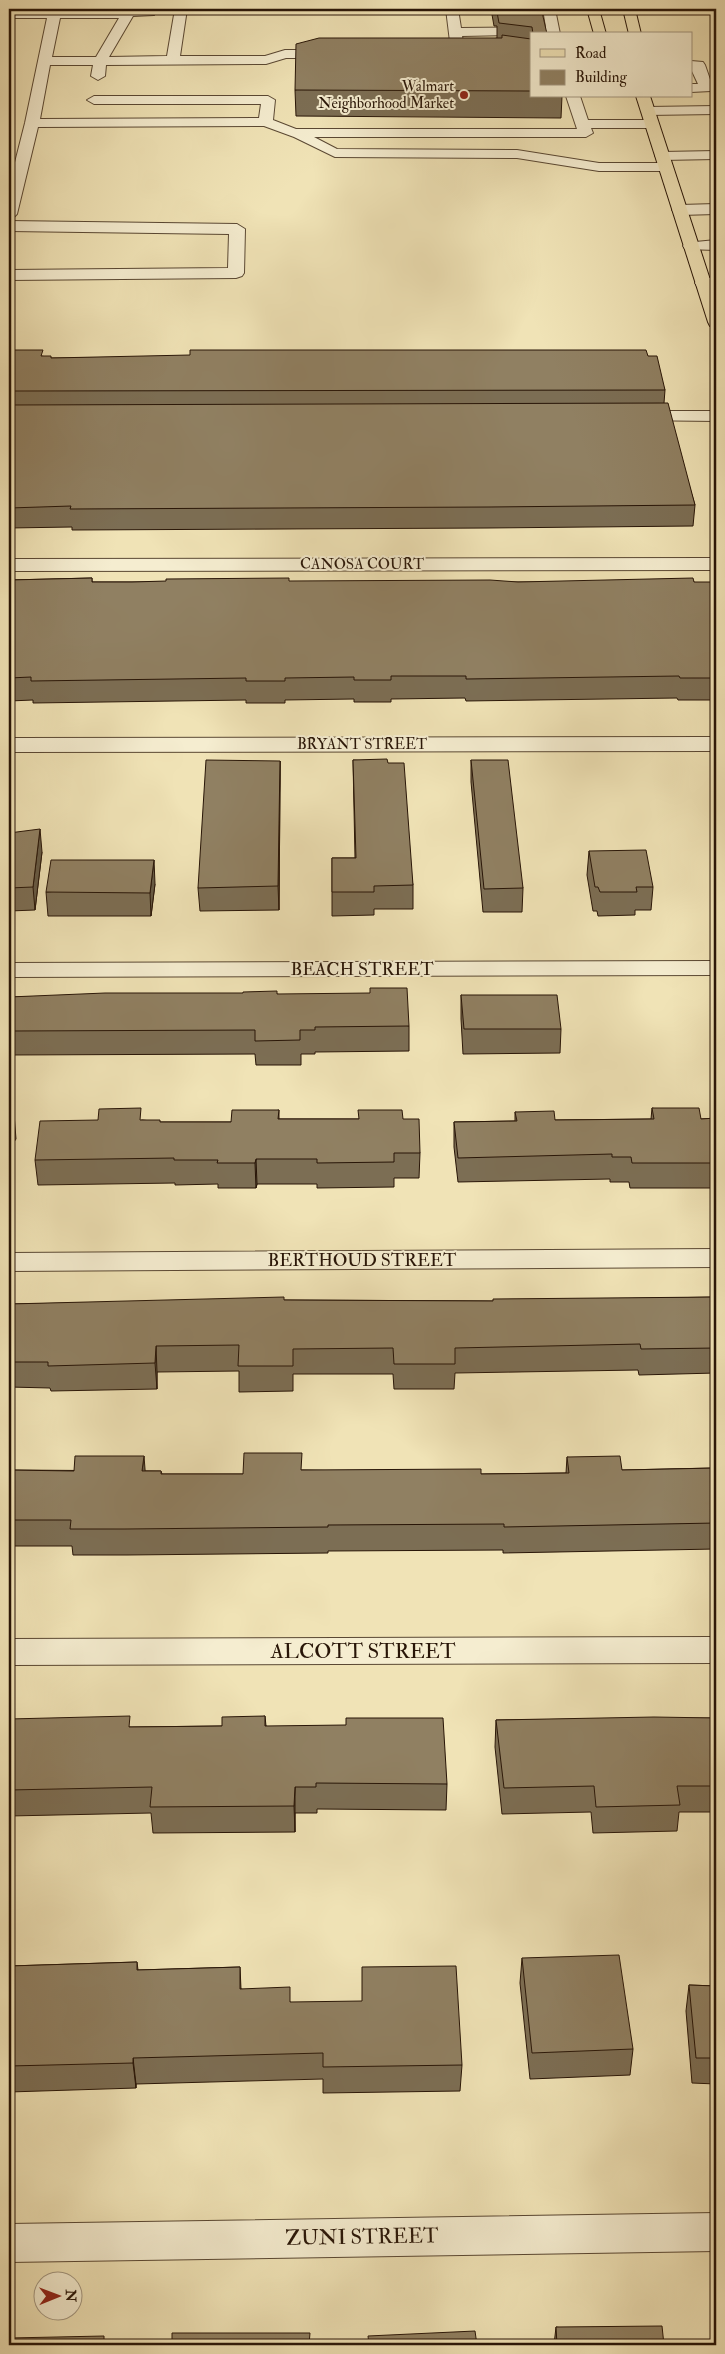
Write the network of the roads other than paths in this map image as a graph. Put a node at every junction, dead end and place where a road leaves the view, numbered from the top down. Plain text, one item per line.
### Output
1 (180, 9) edge
2 (452, 9) edge
3 (549, 9) edge
4 (593, 9) edge
5 (629, 9) edge
6 (150, 10) edge
7 (85, 12) edge
8 (129, 12) edge
9 (9, 14) edge
10 (54, 14) junction
11 (482, 17) dead end
12 (487, 31) junction
13 (454, 32) junction
14 (553, 32) edge
15 (599, 32) edge
16 (635, 32) edge
17 (347, 54) edge
18 (441, 54) edge
19 (44, 61) junction
20 (100, 61) junction
21 (173, 61) junction
22 (692, 65) edge
23 (692, 88) edge
24 (574, 98) edge
25 (94, 100) junction
26 (716, 110) edge
27 (648, 112) edge
28 (90, 122) junction
29 (266, 122) junction
30 (32, 123) junction
31 (294, 133) junction
32 (587, 134) junction
33 (716, 156) edge
34 (664, 161) junction
35 (599, 167) junction
36 (716, 209) edge
37 (681, 213) junction
38 (9, 214) edge
39 (716, 216) edge
40 (9, 226) edge
41 (716, 245) edge
42 (693, 252) junction
43 (716, 258) edge
44 (9, 275) edge
45 (710, 283) edge
46 (716, 322) edge
47 (617, 416) edge
48 (716, 416) edge
49 (716, 564) edge
50 (9, 565) edge
51 (716, 744) edge
52 (9, 745) edge
53 (716, 968) edge
54 (9, 970) edge
55 (716, 1258) edge
56 (9, 1262) edge
57 (716, 1650) edge
58 (9, 1652) edge
59 (716, 2232) edge
60 (9, 2243) edge

1 - 21 street
2 - 13 street
3 - 14 street
4 - 15 main road
5 - 16 main road
6 - 8 street
7 - 8 street
7 - 10 street
8 - 20 street
9 - 10 street
10 - 19 street
11 - 12 street
12 - 13 street
12 - 14 street
13 - 18 street
17 - 21 street
19 - 20 street
19 - 30 street
20 - 21 street
20 - 25 street
22 - 23 street
24 - 32 street
25 - 28 street
25 - 29 street
26 - 27 street
27 - 32 street
27 - 34 main road
28 - 29 street
28 - 30 street
29 - 31 street
30 - 38 street
31 - 32 street
31 - 35 street
32 - 35 street
33 - 34 street
34 - 35 street
34 - 37 main road
36 - 37 street
37 - 39 street
37 - 42 main road
40 - 44 street
41 - 42 street
42 - 43 street
42 - 45 main road
45 - 46 main road
47 - 48 street
49 - 50 street, CANOSA COURT
51 - 52 street, BRYANT STREET
53 - 54 street, BEACH STREET
55 - 56 street, BERTHOUD STREET
57 - 58 street, ALCOTT STREET
59 - 60 street, ZUNI STREET

